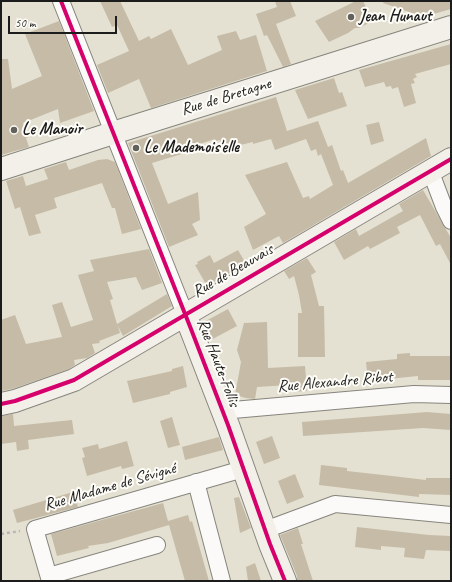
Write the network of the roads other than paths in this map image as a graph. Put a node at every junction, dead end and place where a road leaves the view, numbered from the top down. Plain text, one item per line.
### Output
1 (61, 1) edge
2 (451, 27) edge
3 (112, 133) junction
4 (451, 159) edge
5 (1, 169) edge
6 (430, 170) junction
7 (451, 221) edge
8 (185, 314) junction
9 (451, 395) edge
10 (1, 404) edge
11 (223, 412) junction
12 (242, 469) junction
13 (196, 482) junction
14 (451, 515) edge
15 (265, 530) junction
16 (156, 545) dead end
17 (49, 578) edge
18 (222, 581) edge
19 (285, 581) edge

1 - 3 street, Rue Haute-Follis
2 - 3 street, Rue de Bretagne
3 - 5 street, Rue de Bretagne
3 - 8 street, Rue Haute-Follis
4 - 6 street, Rue de Beauvais
6 - 7 street
6 - 8 street, Rue de Beauvais
8 - 10 street, Rue de Beauvais
8 - 11 street, Rue Haute-Follis
9 - 11 street, Rue Alexandre Ribot
11 - 12 street, Rue Haute-Follis
12 - 13 street, Rue Madame de Sévigné
12 - 15 street, Rue Haute-Follis
13 - 17 street, Rue Madame de Sévigné
13 - 18 street, Rue Madame de Sévigné
14 - 15 street
15 - 19 street, Rue Haute-Follis
16 - 17 street, Rue Madame de Sévigné

